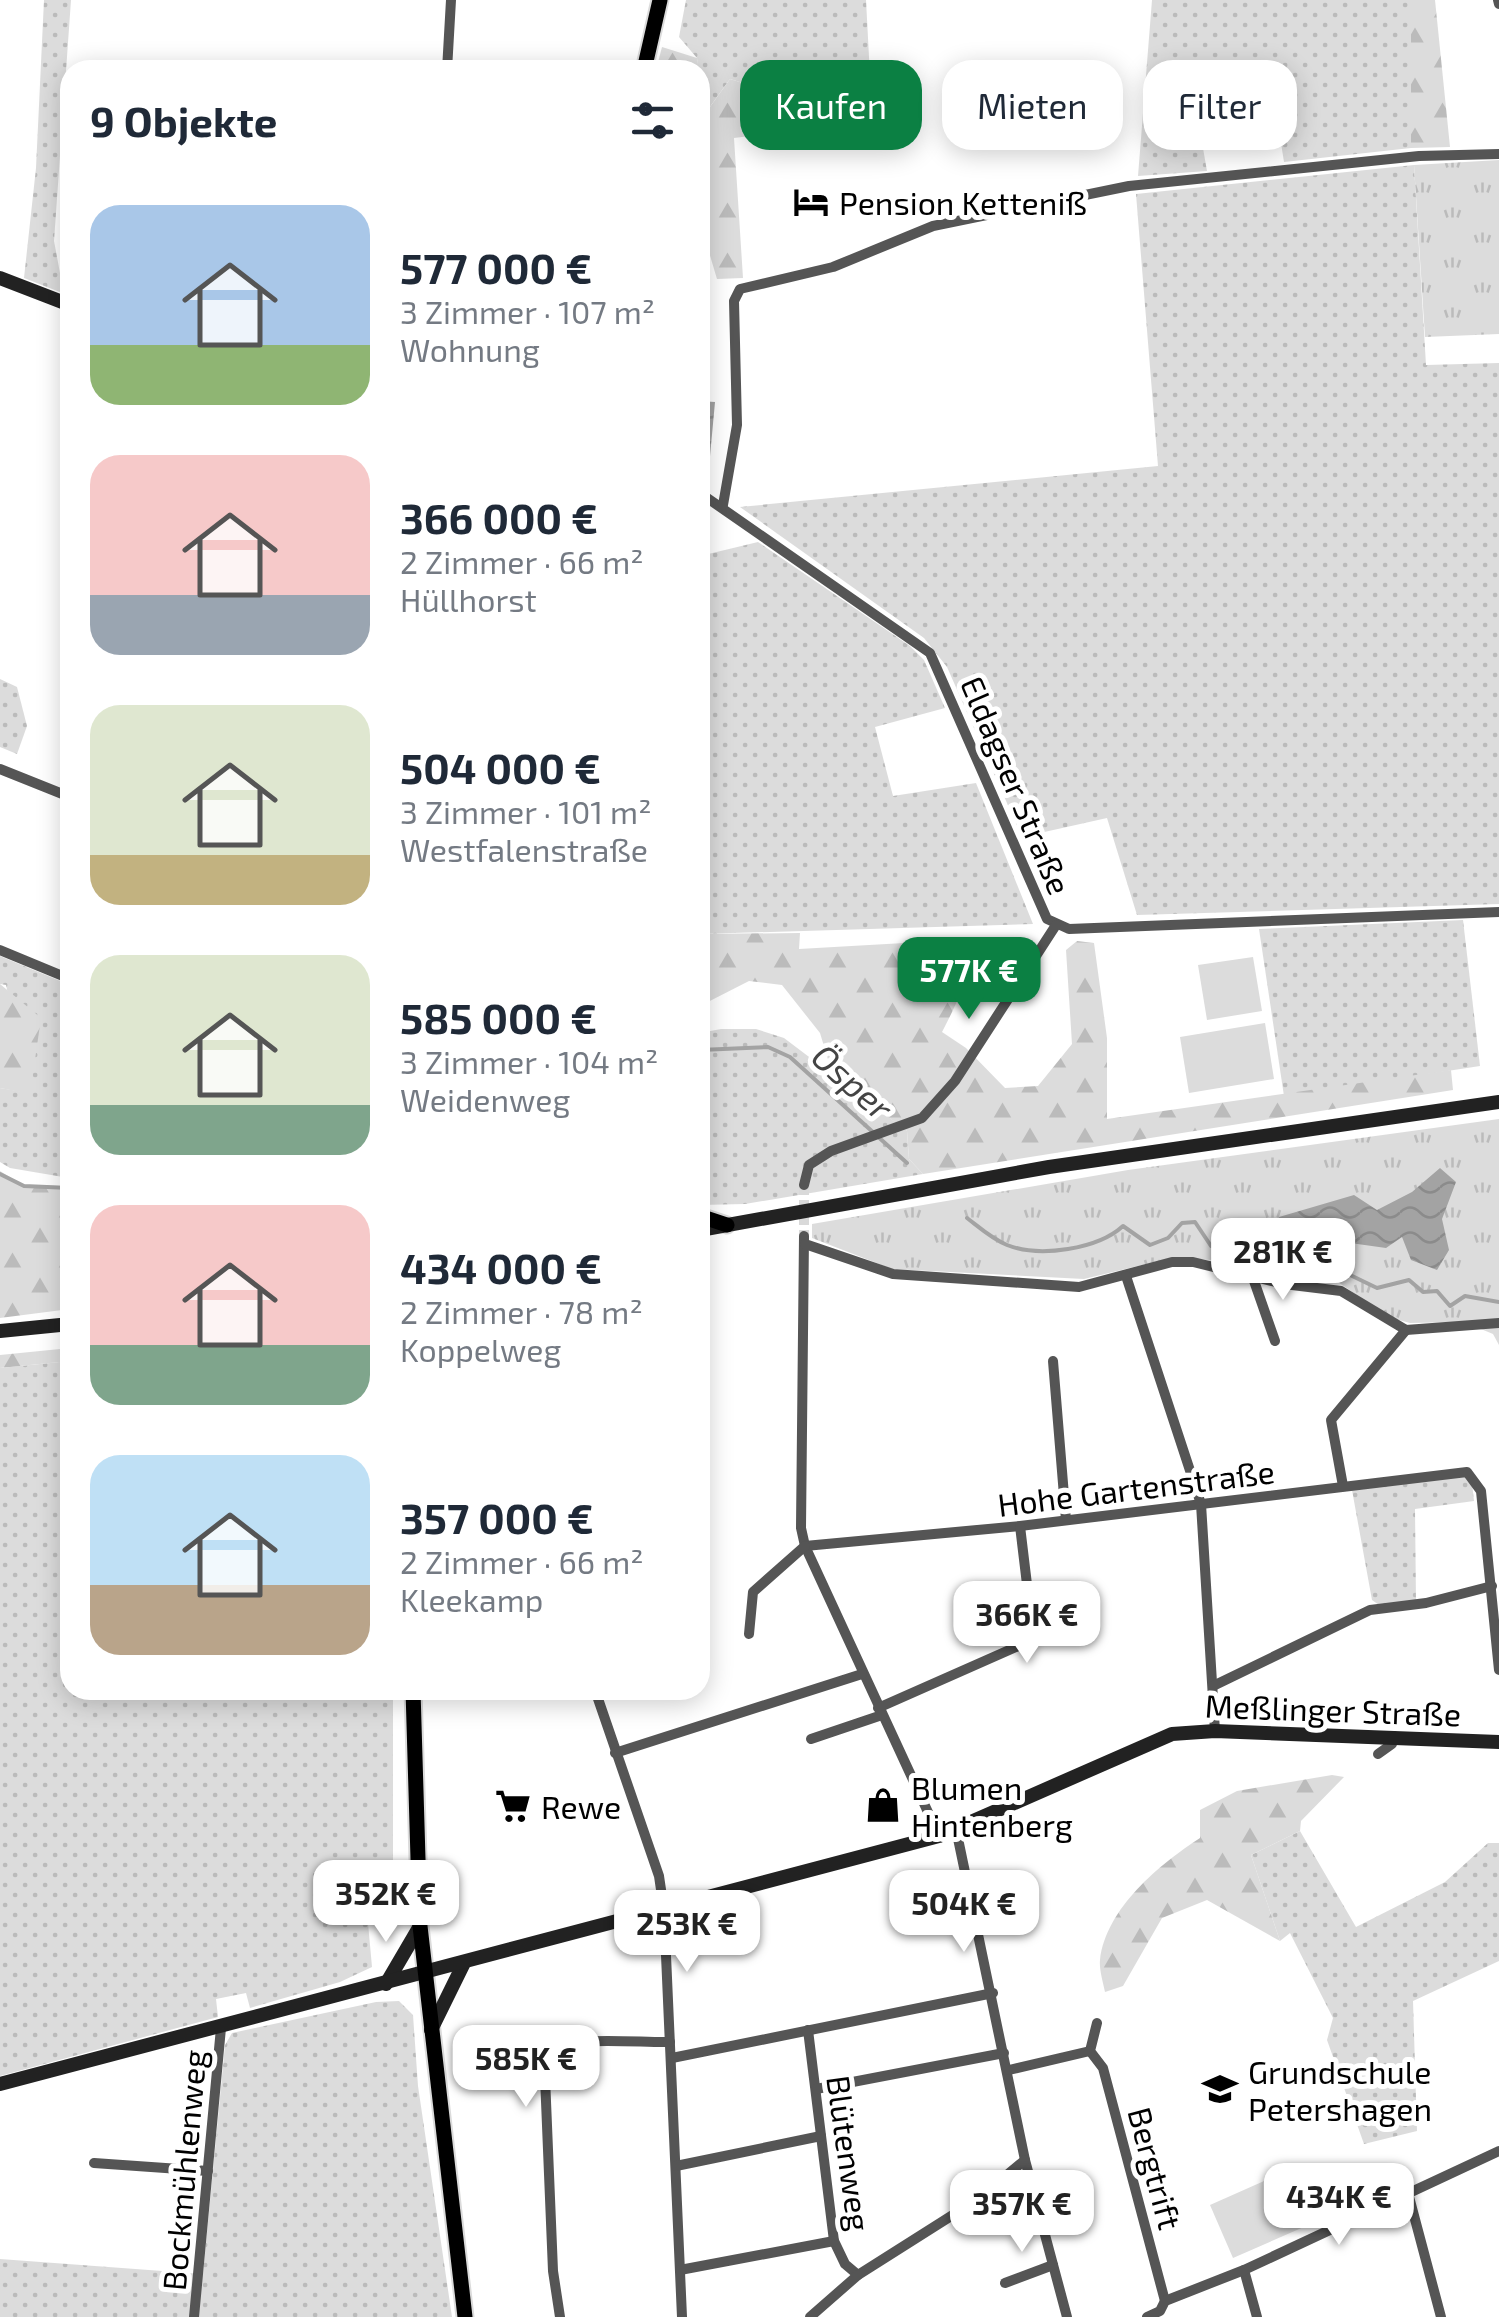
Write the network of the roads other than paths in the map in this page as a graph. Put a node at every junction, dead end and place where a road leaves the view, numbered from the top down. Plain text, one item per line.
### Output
1 (450, 0) edge
2 (660, 0) edge
3 (447, 60) edge
4 (646, 60) edge
5 (1499, 154) edge
6 (1, 283) edge
7 (60, 303) edge
8 (710, 497) edge
9 (724, 505) junction
10 (0, 769) edge
11 (60, 793) edge
12 (1499, 912) edge
13 (1056, 925) junction
14 (0, 950) edge
15 (60, 975) edge
16 (1499, 1102) edge
17 (804, 1184) dead end
18 (710, 1219) edge
19 (727, 1225) junction
20 (710, 1228) edge
21 (1126, 1276) junction
22 (1253, 1278) junction
23 (1499, 1322) edge
24 (60, 1325) edge
25 (1406, 1330) junction
26 (0, 1332) edge
27 (1275, 1340) dead end
28 (1053, 1361) dead end
29 (1343, 1486) junction
30 (1201, 1504) junction
31 (1066, 1520) junction
32 (1020, 1526) junction
33 (805, 1546) junction
34 (1492, 1586) junction
35 (750, 1634) dead end
36 (1499, 1670) edge
37 (862, 1674) junction
38 (1213, 1686) junction
39 (413, 1700) edge
40 (598, 1700) edge
41 (880, 1711) junction
42 (1214, 1730) junction
43 (1394, 1736) junction
44 (811, 1739) dead end
45 (1499, 1742) edge
46 (614, 1754) junction
47 (1378, 1754) dead end
48 (956, 1829) junction
49 (939, 1836) junction
50 (664, 1910) junction
51 (420, 1926) junction
52 (463, 1965) junction
53 (426, 1975) junction
54 (386, 1984) junction
55 (993, 1993) junction
56 (1096, 2022) dead end
57 (221, 2028) junction
58 (431, 2030) junction
59 (808, 2030) junction
60 (670, 2042) junction
61 (1090, 2051) junction
62 (1004, 2053) junction
63 (672, 2058) junction
64 (1010, 2070) junction
65 (0, 2084) edge
66 (816, 2089) junction
67 (821, 2136) junction
68 (1499, 2151) edge
69 (1025, 2160) junction
70 (94, 2163) dead end
71 (676, 2166) junction
72 (208, 2172) junction
73 (1408, 2193) junction
74 (834, 2241) junction
75 (1053, 2265) junction
76 (680, 2270) junction
77 (1244, 2270) junction
78 (858, 2275) junction
79 (1004, 2283) dead end
80 (1165, 2302) junction
81 (194, 2317) edge
82 (464, 2317) edge
83 (560, 2317) edge
84 (682, 2317) edge
85 (810, 2317) edge
86 (1067, 2317) edge
87 (1148, 2317) edge
88 (1257, 2317) edge
89 (1440, 2317) edge

1 - 3 street
2 - 4 main road
5 - 9 street
6 - 7 main road
8 - 9 street, Eldagser Straße
9 - 13 street, Eldagser Straße
10 - 11 street
12 - 13 street, Eldagser Straße
13 - 17 street
14 - 15 street
16 - 19 main road
18 - 19 main road
19 - 20 main road
21 - 22 street
21 - 30 street
21 - 33 street
22 - 25 street
22 - 27 street
23 - 25 street
24 - 26 main road
25 - 29 street
28 - 31 street
29 - 30 street, Hohe Gartenstraße
29 - 34 street, Hohe Gartenstraße
30 - 31 street, Hohe Gartenstraße
30 - 38 street
31 - 32 street, Hohe Gartenstraße
32 - 33 street, Hohe Gartenstraße
32 - 41 street
33 - 35 street
33 - 37 street
34 - 36 street
34 - 38 street
37 - 41 street
37 - 46 street
38 - 42 street
39 - 51 main road
40 - 46 street
41 - 44 street
41 - 49 street
42 - 43 main road, Meßlinger Straße
42 - 48 main road, Meßlinger Straße
43 - 45 main road, Meßlinger Straße
43 - 47 street
46 - 50 street
48 - 49 main road, Meßlinger Straße
48 - 55 street
49 - 50 main road, Meßlinger Straße
50 - 52 main road, Meßlinger Straße
50 - 60 street
51 - 53 main road
51 - 54 main road
52 - 53 main road, Meßlinger Straße
52 - 58 main road
53 - 54 main road, Meßlinger Straße
53 - 58 main road
54 - 57 main road, Meßlinger Straße
55 - 59 street
55 - 62 street
56 - 61 street
57 - 65 main road, Meßlinger Straße
57 - 72 street, Bockmühlenweg
58 - 82 main road
59 - 63 street
59 - 66 street, Blütenweg
60 - 63 street
60 - 83 street
61 - 64 street
61 - 80 street, Bergtrift
62 - 64 street
62 - 66 street
63 - 71 street
64 - 69 street
66 - 67 street, Blütenweg
67 - 71 street
67 - 74 street, Blütenweg
68 - 73 street
69 - 75 street
69 - 78 street
70 - 72 street
71 - 76 street
72 - 81 street, Bockmühlenweg
73 - 77 street
73 - 89 street
74 - 76 street
74 - 78 street, Blütenweg
75 - 79 street
75 - 86 street
76 - 84 street
77 - 80 street
77 - 88 street
78 - 85 street
80 - 87 street

